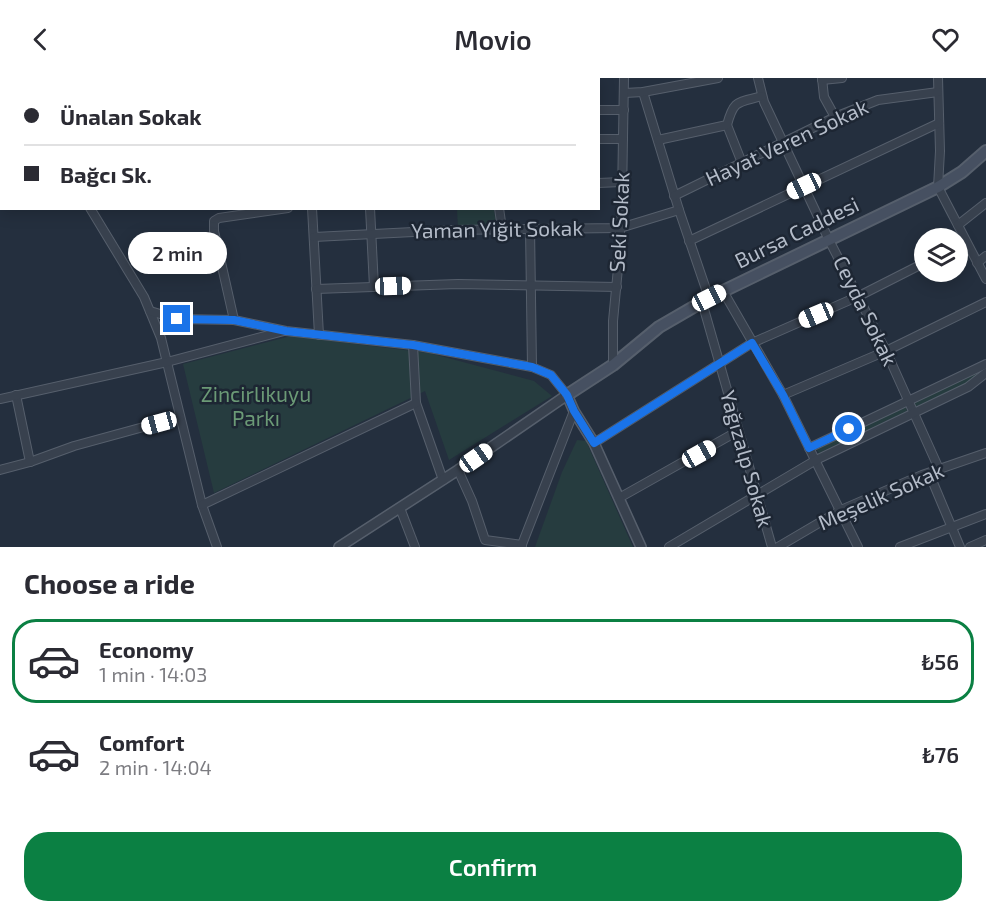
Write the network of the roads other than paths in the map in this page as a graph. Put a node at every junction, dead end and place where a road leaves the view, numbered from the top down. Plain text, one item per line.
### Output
1 (624, 78) edge
2 (718, 78) edge
3 (758, 78) edge
4 (842, 78) edge
5 (938, 78) edge
6 (822, 79) edge
7 (643, 92) junction
8 (938, 92) junction
9 (625, 93) junction
10 (762, 96) junction
11 (600, 110) edge
12 (624, 110) junction
13 (835, 117) junction
14 (939, 123) junction
15 (727, 125) junction
16 (600, 139) edge
17 (622, 139) junction
18 (658, 140) junction
19 (784, 142) junction
20 (986, 151) edge
21 (742, 163) junction
22 (622, 182) junction
23 (600, 183) edge
24 (804, 186) junction
25 (938, 186) junction
26 (675, 196) junction
27 (986, 203) edge
28 (91, 210) edge
29 (274, 210) edge
30 (312, 210) edge
31 (370, 210) edge
32 (499, 210) edge
33 (679, 210) junction
34 (958, 225) junction
35 (530, 228) junction
36 (621, 228) junction
37 (959, 228) edge
38 (502, 229) junction
39 (372, 234) junction
40 (314, 237) junction
41 (829, 240) junction
42 (689, 241) junction
43 (968, 247) edge
44 (986, 256) edge
45 (977, 263) junction
46 (914, 268) edge
47 (986, 279) edge
48 (531, 285) junction
49 (374, 287) junction
50 (616, 287) junction
51 (316, 289) junction
52 (723, 291) junction
53 (859, 296) junction
54 (705, 300) junction
55 (986, 302) edge
56 (150, 310) junction
57 (234, 320) junction
58 (286, 331) junction
59 (319, 334) junction
60 (752, 343) junction
61 (413, 345) junction
62 (886, 351) junction
63 (167, 362) junction
64 (986, 364) edge
65 (613, 365) junction
66 (719, 365) junction
67 (532, 367) junction
68 (986, 373) edge
69 (16, 395) junction
70 (567, 395) junction
71 (783, 395) junction
72 (0, 399) edge
73 (908, 401) junction
74 (416, 403) junction
75 (574, 411) junction
76 (913, 414) junction
77 (180, 417) junction
78 (738, 431) junction
79 (594, 443) junction
80 (809, 448) junction
81 (986, 453) edge
82 (816, 460) junction
83 (30, 462) junction
84 (939, 469) junction
85 (0, 470) edge
86 (458, 470) junction
87 (929, 473) junction
88 (443, 480) junction
89 (756, 496) junction
90 (619, 498) junction
91 (202, 505) junction
92 (400, 508) junction
93 (841, 510) junction
94 (986, 514) edge
95 (952, 527) junction
96 (986, 540) edge
97 (522, 546) edge
98 (217, 547) edge
99 (339, 547) edge
100 (415, 547) edge
101 (641, 547) edge
102 (669, 547) edge
103 (772, 547) edge
104 (778, 547) edge
105 (858, 547) edge
106 (900, 547) edge
107 (960, 547) edge
108 (970, 547) edge

1 - 9 street, Seki Sokak
2 - 7 street
3 - 10 street, Ceyda Sokak
4 - 6 street
5 - 8 street
6 - 13 street
7 - 9 street
7 - 18 street, Yağızalp Sokak
8 - 13 street, Hayat Veren Sokak
8 - 14 street
9 - 12 street, Seki Sokak
10 - 15 street
10 - 19 street, Ceyda Sokak
11 - 12 street
12 - 17 street, Seki Sokak
13 - 19 street, Hayat Veren Sokak
14 - 24 street
14 - 25 street
15 - 18 street
15 - 21 street
16 - 17 street
17 - 22 street, Seki Sokak
18 - 26 street, Yağızalp Sokak
19 - 21 street, Hayat Veren Sokak
19 - 24 street, Ceyda Sokak
20 - 25 main road, Bursa Caddesi
21 - 26 street, Hayat Veren Sokak
22 - 23 street
22 - 36 street, Seki Sokak
24 - 41 street, Ceyda Sokak
24 - 42 street
25 - 34 street
25 - 41 main road, Bursa Caddesi
26 - 33 street, Yağızalp Sokak
27 - 34 street
28 - 56 street
29 - 57 street
30 - 40 street
31 - 39 street
32 - 38 street
33 - 36 street, Yaman Yiğit Sokak
33 - 42 street, Yağızalp Sokak
34 - 37 street
35 - 36 street, Yaman Yiğit Sokak
35 - 38 street, Yaman Yiğit Sokak
35 - 48 street
36 - 50 street, Seki Sokak
38 - 39 street, Yaman Yiğit Sokak
39 - 40 street, Yaman Yiğit Sokak
39 - 49 street
40 - 51 street
41 - 52 main road, Bursa Caddesi
41 - 53 street, Ceyda Sokak
42 - 54 street, Yağızalp Sokak
43 - 45 street
44 - 45 street
45 - 47 street
46 - 53 street
48 - 49 street
48 - 50 street
48 - 67 street
49 - 51 street
50 - 65 street, Seki Sokak
51 - 59 street
52 - 54 main road, Bursa Caddesi
52 - 60 street
53 - 60 street
53 - 62 street, Ceyda Sokak
54 - 65 main road, Bursa Caddesi
54 - 66 street, Yağızalp Sokak
55 - 62 street
56 - 57 street
56 - 63 street
57 - 58 street
58 - 59 street
58 - 63 street
59 - 61 street
60 - 66 street
60 - 71 street
61 - 67 street
61 - 74 street
62 - 71 street
62 - 73 street, Ceyda Sokak
63 - 69 street
63 - 77 street
64 - 73 street
65 - 70 main road, Bursa Caddesi
66 - 78 street, Yağızalp Sokak
66 - 79 street
67 - 70 street
68 - 76 street
69 - 72 street
69 - 83 street
70 - 75 street
70 - 86 street
71 - 80 street
73 - 76 street, Ceyda Sokak
73 - 80 street
74 - 88 street
74 - 91 street
75 - 79 street
75 - 97 street
76 - 82 street
76 - 84 street, Ceyda Sokak
77 - 83 street
77 - 91 street
78 - 89 street, Yağızalp Sokak
78 - 90 street
79 - 90 street
80 - 82 street
81 - 84 street, Meşelik Sokak
82 - 89 street
82 - 93 street
83 - 85 street
84 - 87 street, Meşelik Sokak
86 - 88 street
86 - 97 street
87 - 93 street, Meşelik Sokak
87 - 95 street
88 - 92 street
89 - 102 street
89 - 103 street, Yağızalp Sokak
90 - 101 street
91 - 98 street
92 - 99 street
92 - 100 street
93 - 104 street, Meşelik Sokak
93 - 105 street
94 - 95 street
95 - 106 street
95 - 107 street
96 - 108 street

